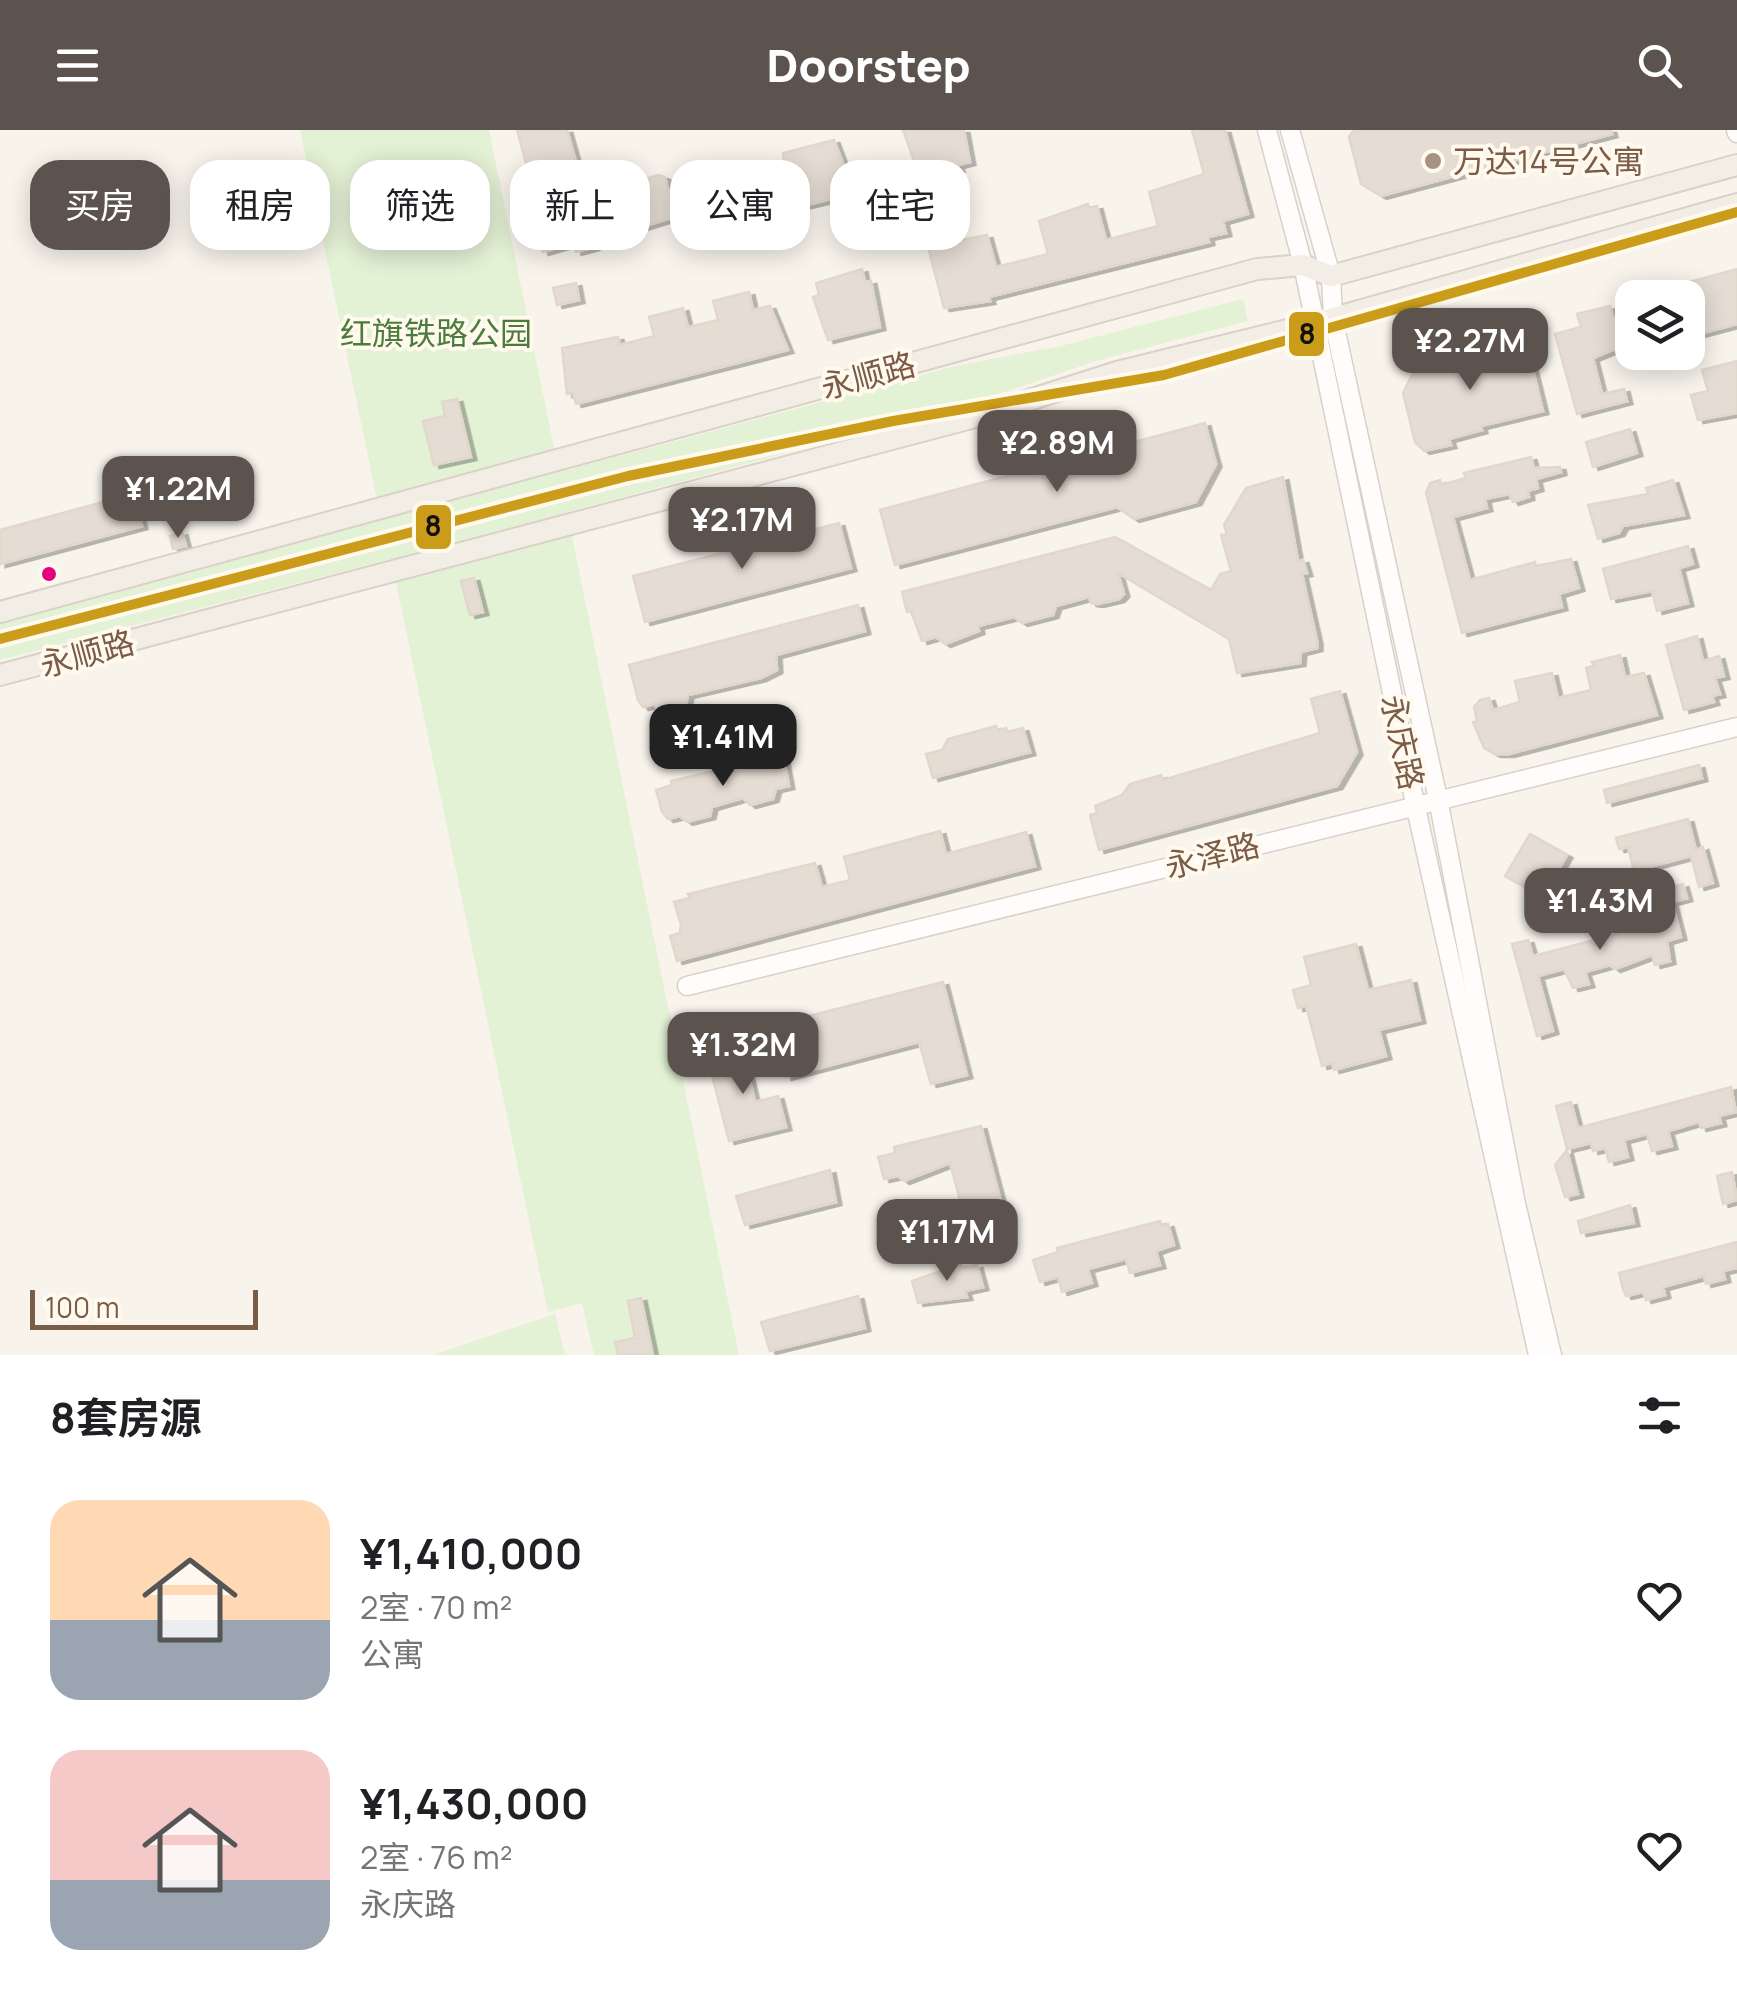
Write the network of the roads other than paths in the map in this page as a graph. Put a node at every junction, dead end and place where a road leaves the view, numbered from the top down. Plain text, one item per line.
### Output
1 (1267, 130) edge
2 (1290, 130) edge
3 (1737, 165) edge
4 (1737, 204) edge
5 (1304, 266) junction
6 (1331, 276) junction
7 (1324, 320) junction
8 (0, 612) edge
9 (0, 674) edge
10 (1737, 727) edge
11 (1438, 799) junction
12 (1416, 804) junction
13 (687, 986) dead end
14 (1538, 1355) edge
15 (1552, 1355) edge

1 - 5 street, 永庆路
2 - 6 street, 永庆路
3 - 6 main road
4 - 7 main road, 永顺路
5 - 6 main road, 永顺路
5 - 7 street, 永庆路
5 - 8 main road, 永顺路
6 - 7 street, 永庆路
7 - 9 main road, 永顺路
7 - 11 street, 永庆路
7 - 12 street, 永庆路
10 - 11 street, 永泽路
11 - 12 street, 永泽路
11 - 15 street, 永庆路
12 - 13 street, 永泽路
12 - 14 street, 永庆路

